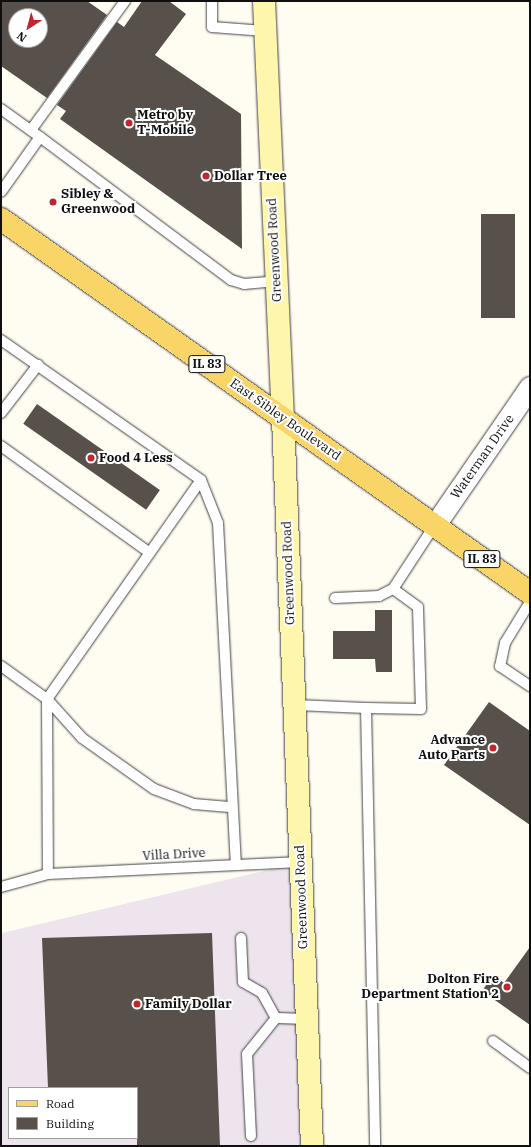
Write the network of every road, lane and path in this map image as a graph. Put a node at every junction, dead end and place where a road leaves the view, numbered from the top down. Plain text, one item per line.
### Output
1 (125, 1) edge
2 (212, 1) edge
3 (264, 1) edge
4 (265, 31) junction
5 (1, 109) edge
6 (30, 130) junction
7 (40, 137) junction
8 (1, 192) edge
9 (1, 219) edge
10 (277, 281) junction
11 (1, 340) edge
12 (38, 365) junction
13 (530, 387) edge
14 (1, 413) edge
15 (283, 418) junction
16 (1, 446) edge
17 (201, 480) junction
18 (434, 526) junction
19 (150, 553) junction
20 (393, 589) junction
21 (530, 593) edge
22 (335, 598) dead end
23 (530, 602) edge
24 (1, 666) edge
25 (530, 686) edge
26 (48, 699) junction
27 (295, 706) junction
28 (366, 708) junction
29 (232, 807) junction
30 (301, 862) junction
31 (236, 865) junction
32 (48, 874) junction
33 (1, 887) edge
34 (241, 938) dead end
35 (276, 1018) junction
36 (307, 1019) junction
37 (493, 1041) dead end
38 (530, 1068) edge
39 (251, 1136) dead end
40 (312, 1146) edge
41 (375, 1146) edge

1 - 6 lane
2 - 4 lane
3 - 4 street, Greenwood Road
4 - 10 street, Greenwood Road
5 - 6 lane
6 - 7 lane
7 - 8 lane
7 - 10 lane
9 - 15 main road, East Sibley Boulevard / IL 83
10 - 15 street, Greenwood Road
11 - 12 lane
12 - 14 lane
12 - 17 lane
13 - 18 street, Waterman Drive
15 - 18 main road, East Sibley Boulevard / IL 83
15 - 27 street, Greenwood Road
16 - 19 lane
17 - 19 lane
17 - 29 lane
18 - 20 lane
18 - 21 main road, East Sibley Boulevard / IL 83
19 - 26 lane
20 - 22 lane
20 - 28 lane
23 - 25 lane
24 - 26 lane
26 - 29 lane
26 - 32 lane
27 - 28 lane
27 - 30 street, Greenwood Road
28 - 41 lane
29 - 31 lane
30 - 31 lane, Villa Drive
30 - 36 street, Greenwood Road
31 - 32 lane, Villa Drive
32 - 33 lane, Villa Drive
34 - 35 lane
35 - 36 lane
35 - 39 lane
36 - 40 street, Greenwood Road
37 - 38 lane

